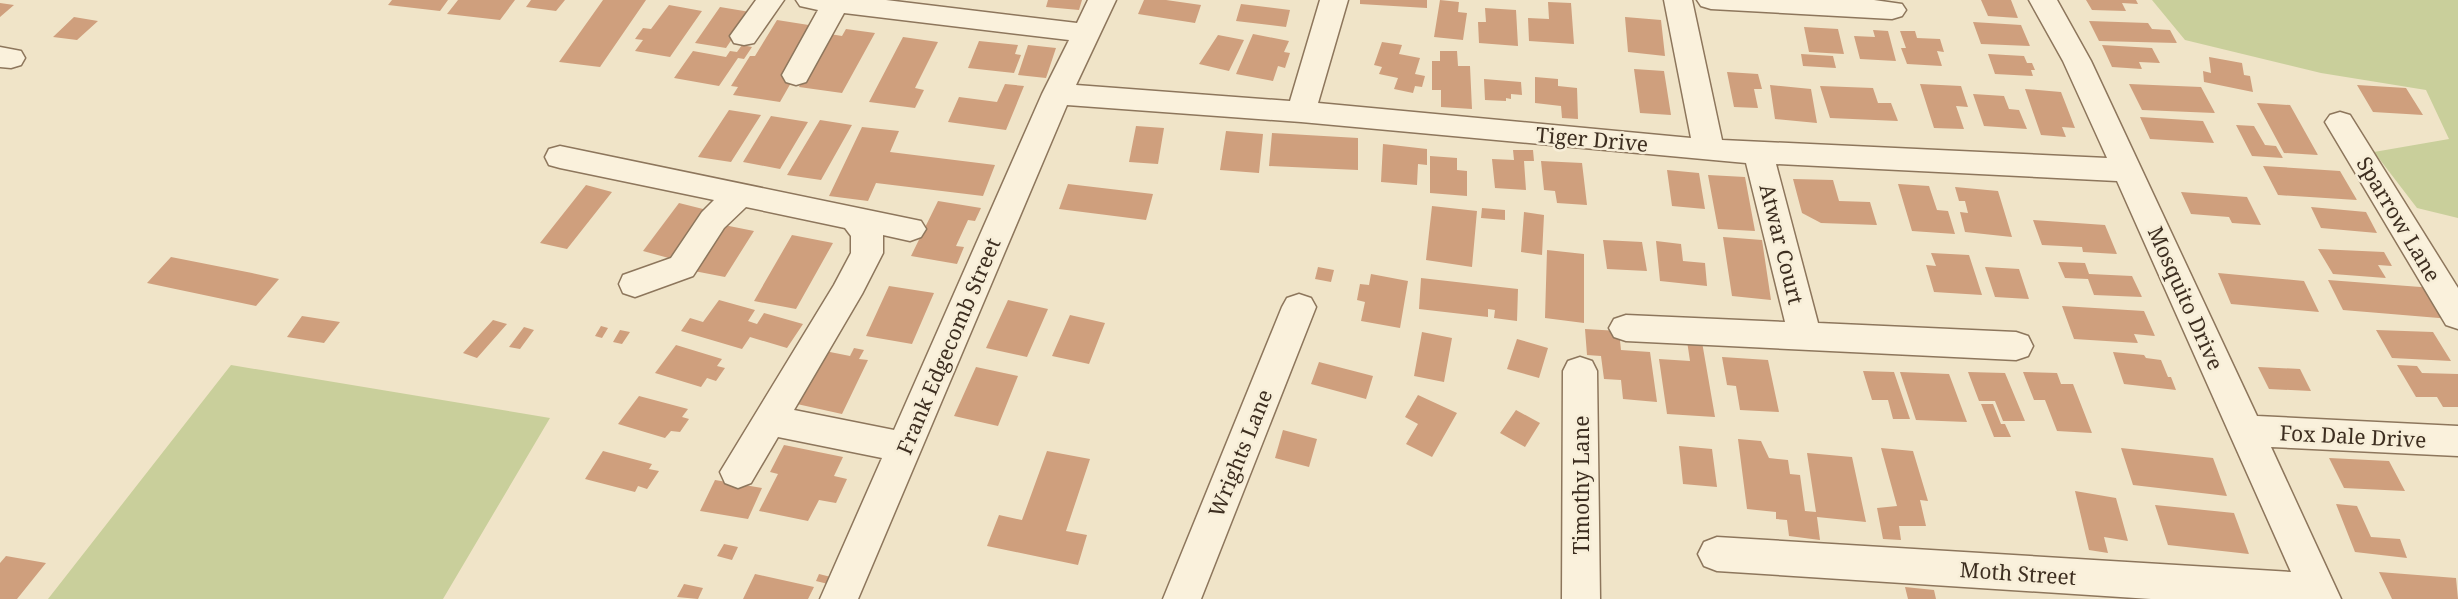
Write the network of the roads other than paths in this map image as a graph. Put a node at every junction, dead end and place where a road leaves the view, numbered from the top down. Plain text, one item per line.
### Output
1 (770, 0) edge
2 (1102, 0) edge
3 (1334, 0) edge
4 (1678, 0) edge
5 (1711, 0) edge
6 (2043, 0) edge
7 (823, 2) edge
8 (1892, 10) dead end
9 (1087, 33) junction
10 (744, 36) dead end
11 (796, 75) dead end
12 (1057, 94) junction
13 (1301, 112) junction
14 (2340, 122) dead end
15 (1709, 150) junction
16 (1758, 152) junction
17 (560, 157) dead end
18 (2128, 170) junction
19 (740, 194) junction
20 (855, 218) junction
21 (910, 229) dead end
22 (635, 284) dead end
23 (1299, 306) dead end
24 (2458, 316) edge
25 (1626, 328) dead end
26 (1805, 336) junction
27 (2016, 346) dead end
28 (1580, 371) dead end
29 (769, 420) junction
30 (2248, 431) junction
31 (2458, 441) edge
32 (904, 447) junction
33 (738, 471) dead end
34 (1717, 554) dead end
35 (2321, 596) edge
36 (839, 599) edge
37 (1182, 599) edge
38 (1581, 599) edge

1 - 10 street
2 - 9 street, Frank Edgecomb Street
3 - 13 street
4 - 15 street
5 - 8 street
6 - 18 street, Mosquito Drive
7 - 9 street
7 - 11 street
9 - 12 street, Frank Edgecomb Street
12 - 13 street, Tiger Drive
12 - 32 street, Frank Edgecomb Street
13 - 15 street, Tiger Drive
14 - 24 street, Sparrow Lane
15 - 16 street, Tiger Drive
16 - 18 street, Tiger Drive
16 - 26 street, Atwar Court
17 - 19 street
18 - 30 street, Mosquito Drive
19 - 20 street
19 - 22 street
20 - 21 street
20 - 29 street
23 - 37 street, Wrights Lane
25 - 26 street
26 - 27 street
28 - 38 street, Timothy Lane
29 - 32 street
29 - 33 street
30 - 31 street, Fox Dale Drive
30 - 35 street, Mosquito Drive
32 - 36 street, Frank Edgecomb Street
34 - 35 street, Moth Street

